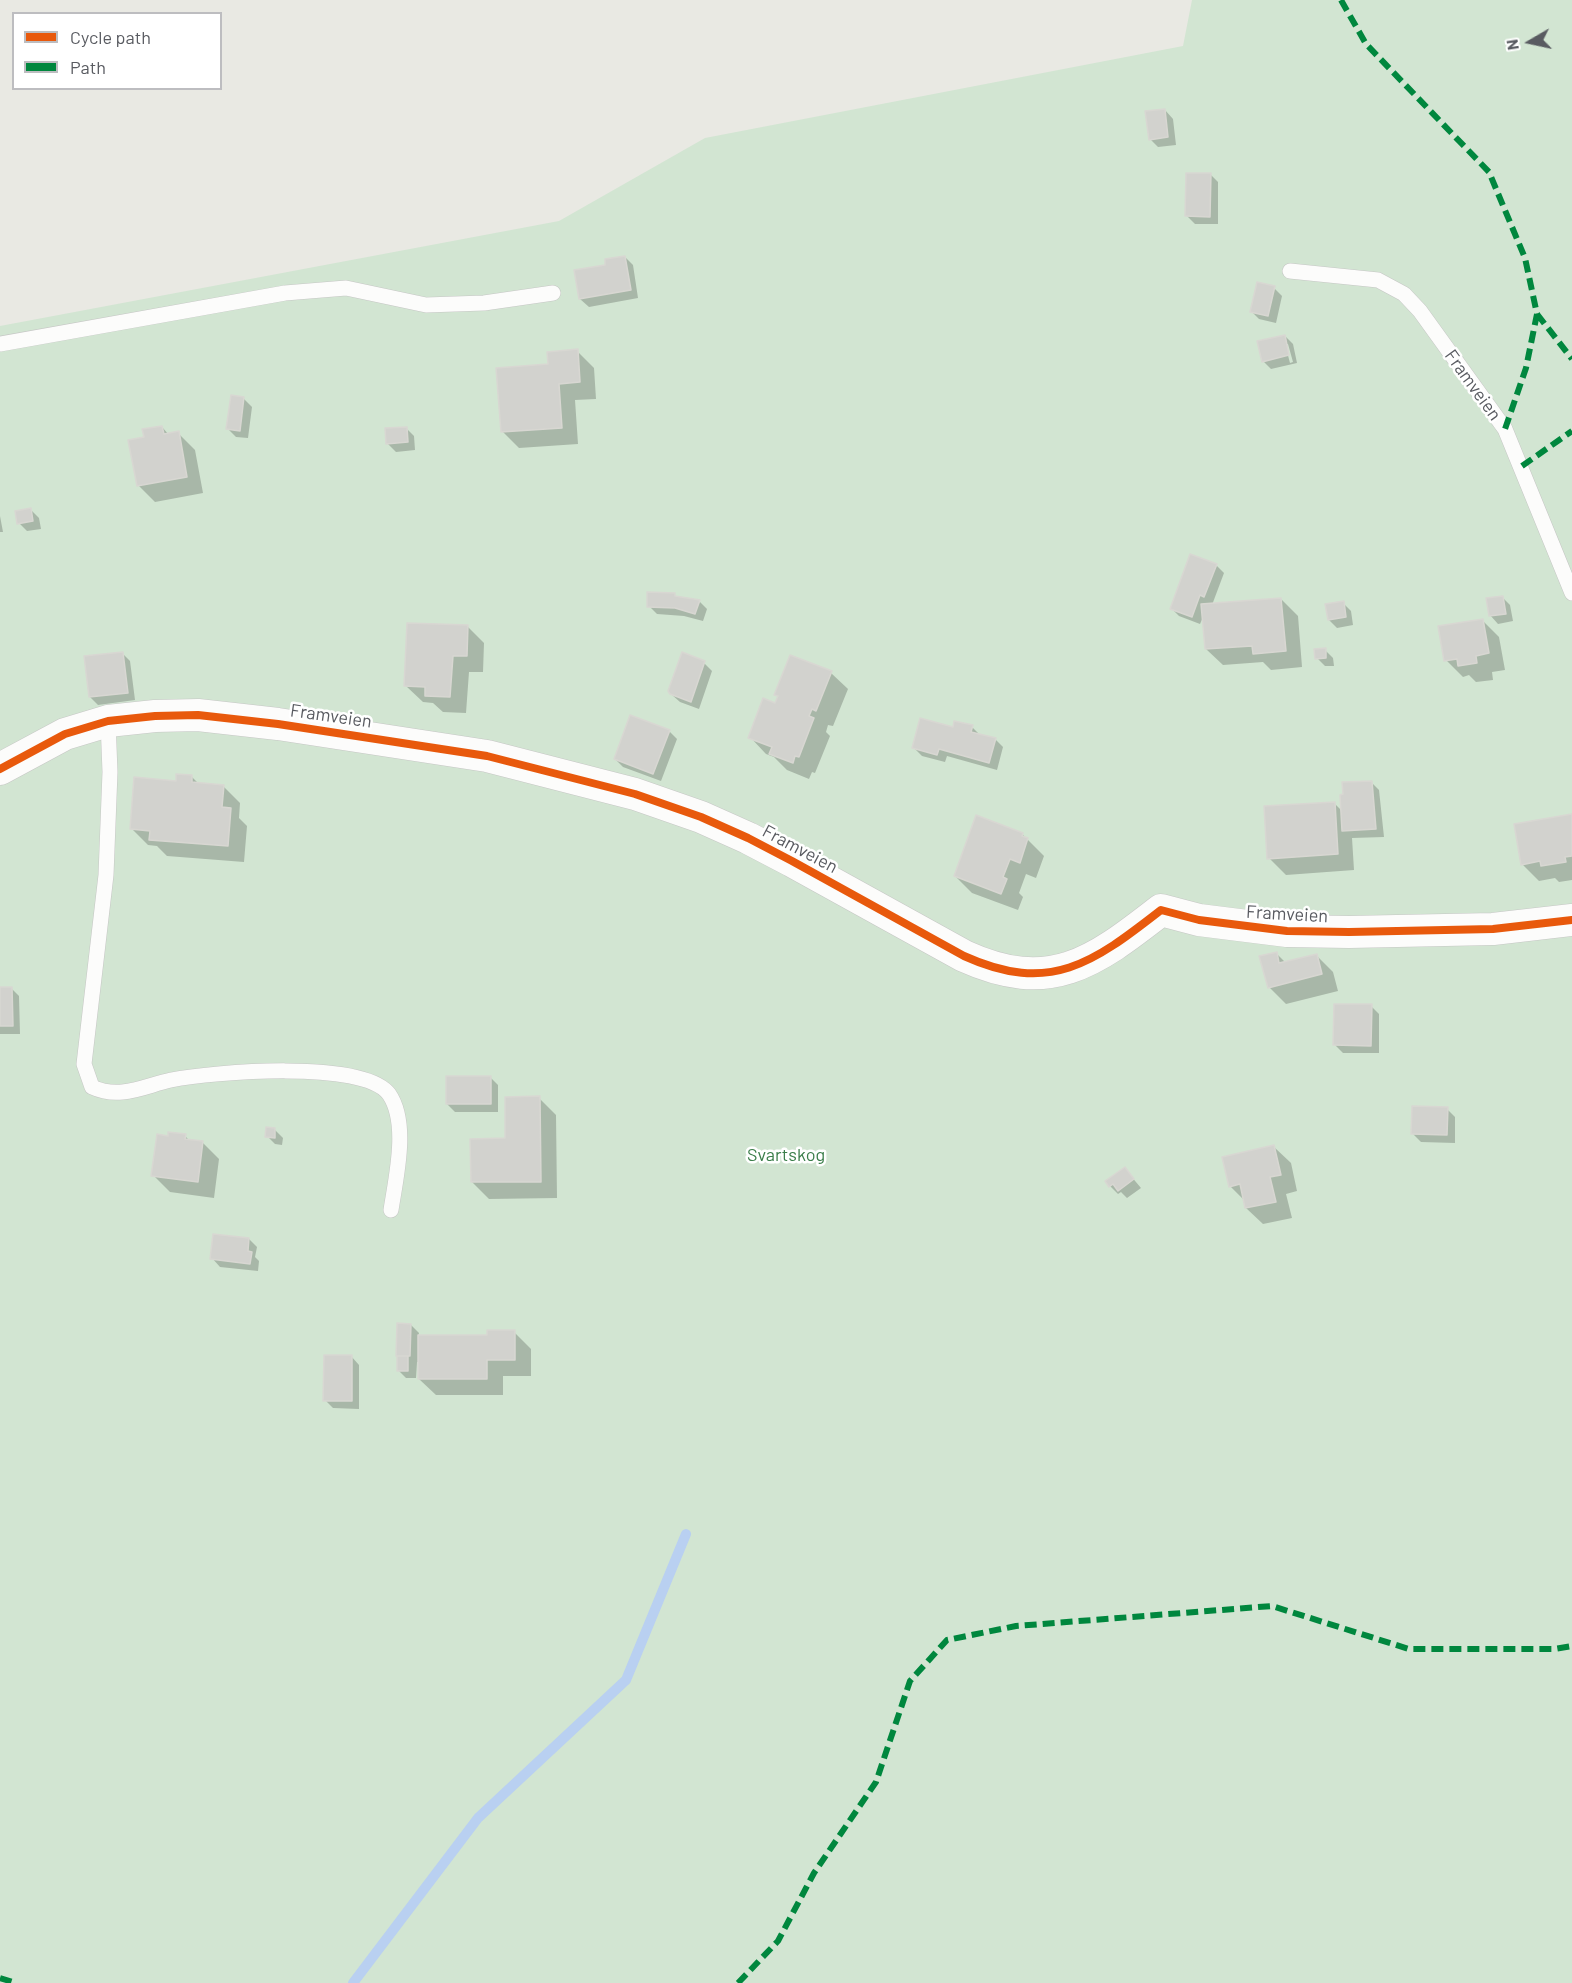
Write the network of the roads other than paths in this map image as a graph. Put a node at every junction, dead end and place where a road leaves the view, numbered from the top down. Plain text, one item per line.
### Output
1 (1290, 271) dead end
2 (554, 293) dead end
3 (0, 344) edge
4 (1572, 593) edge
5 (108, 721) junction
6 (0, 769) edge
7 (1572, 920) edge
8 (391, 1210) dead end

1 - 4 lane, Framveien
2 - 3 lane
5 - 6 street, Framveien
5 - 7 street, Framveien
5 - 8 lane

